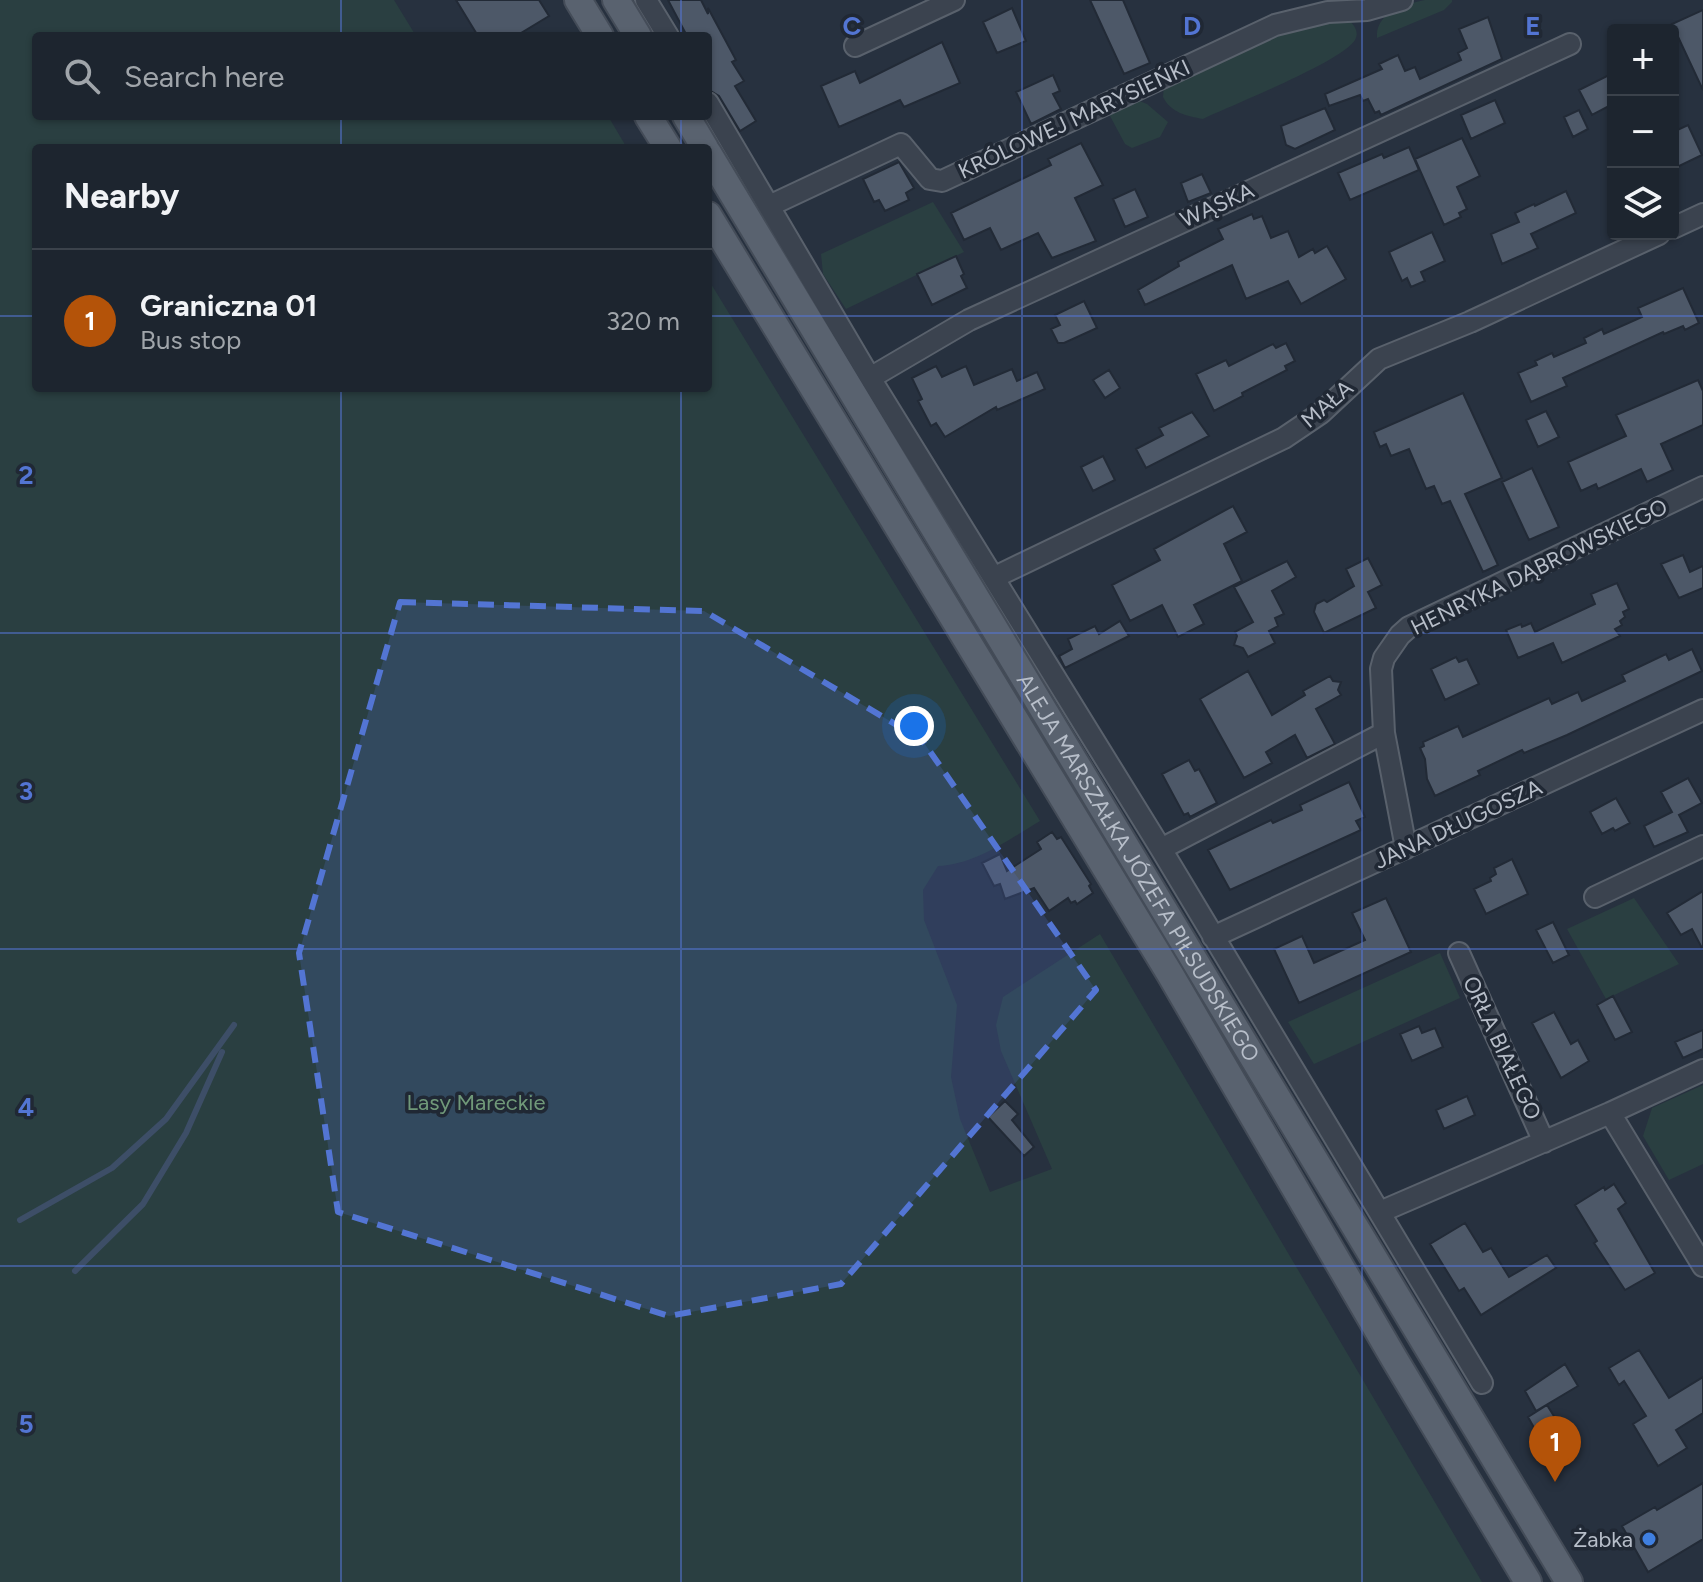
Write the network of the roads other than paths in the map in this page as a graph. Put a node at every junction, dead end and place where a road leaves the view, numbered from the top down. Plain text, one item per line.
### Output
1 (578, 0) edge
2 (616, 0) edge
3 (646, 0) edge
4 (954, 0) edge
5 (1402, 0) edge
6 (598, 32) edge
7 (636, 32) edge
8 (666, 32) edge
9 (1570, 44) dead end
10 (855, 46) dead end
11 (712, 110) edge
12 (650, 120) edge
13 (688, 120) edge
14 (666, 144) edge
15 (703, 144) edge
16 (712, 160) edge
17 (769, 206) junction
18 (1703, 214) edge
19 (712, 222) edge
20 (1679, 225) edge
21 (1646, 240) edge
22 (870, 378) junction
23 (1703, 487) edge
24 (995, 577) junction
25 (1703, 710) edge
26 (1384, 733) junction
27 (1703, 846) edge
28 (1406, 848) junction
29 (1161, 849) junction
30 (1595, 897) dead end
31 (1213, 937) junction
32 (1459, 953) dead end
33 (1703, 1070) edge
34 (1610, 1113) junction
35 (1544, 1142) junction
36 (1380, 1212) junction
37 (1703, 1266) edge
38 (1482, 1383) dead end
39 (1528, 1582) edge
40 (1569, 1582) edge

1 - 6 main road
2 - 7 main road
3 - 8 street
4 - 10 street
5 - 17 street, KRÓLOWEJ MARYSIEŃKI
9 - 22 street, WĄSKA
11 - 17 street
12 - 14 main road
13 - 15 main road
16 - 40 main road, ALEJA MARSZAŁKA JÓZEFA PIŁSUDSKIEGO
17 - 22 street
18 - 20 street
19 - 39 main road, ALEJA MARSZAŁKA JÓZEFA PIŁSUDSKIEGO
21 - 24 street, MAŁA
22 - 24 street
23 - 26 street, HENRYKA DĄBROWSKIEGO
24 - 29 street
25 - 28 street, JANA DŁUGOSZA
26 - 28 street
26 - 29 street
27 - 30 street
28 - 31 street, JANA DŁUGOSZA
29 - 31 street
31 - 36 street
32 - 35 street, ORŁA BIAŁEGO
33 - 34 street
34 - 35 street
34 - 37 street
35 - 36 street
36 - 38 street

